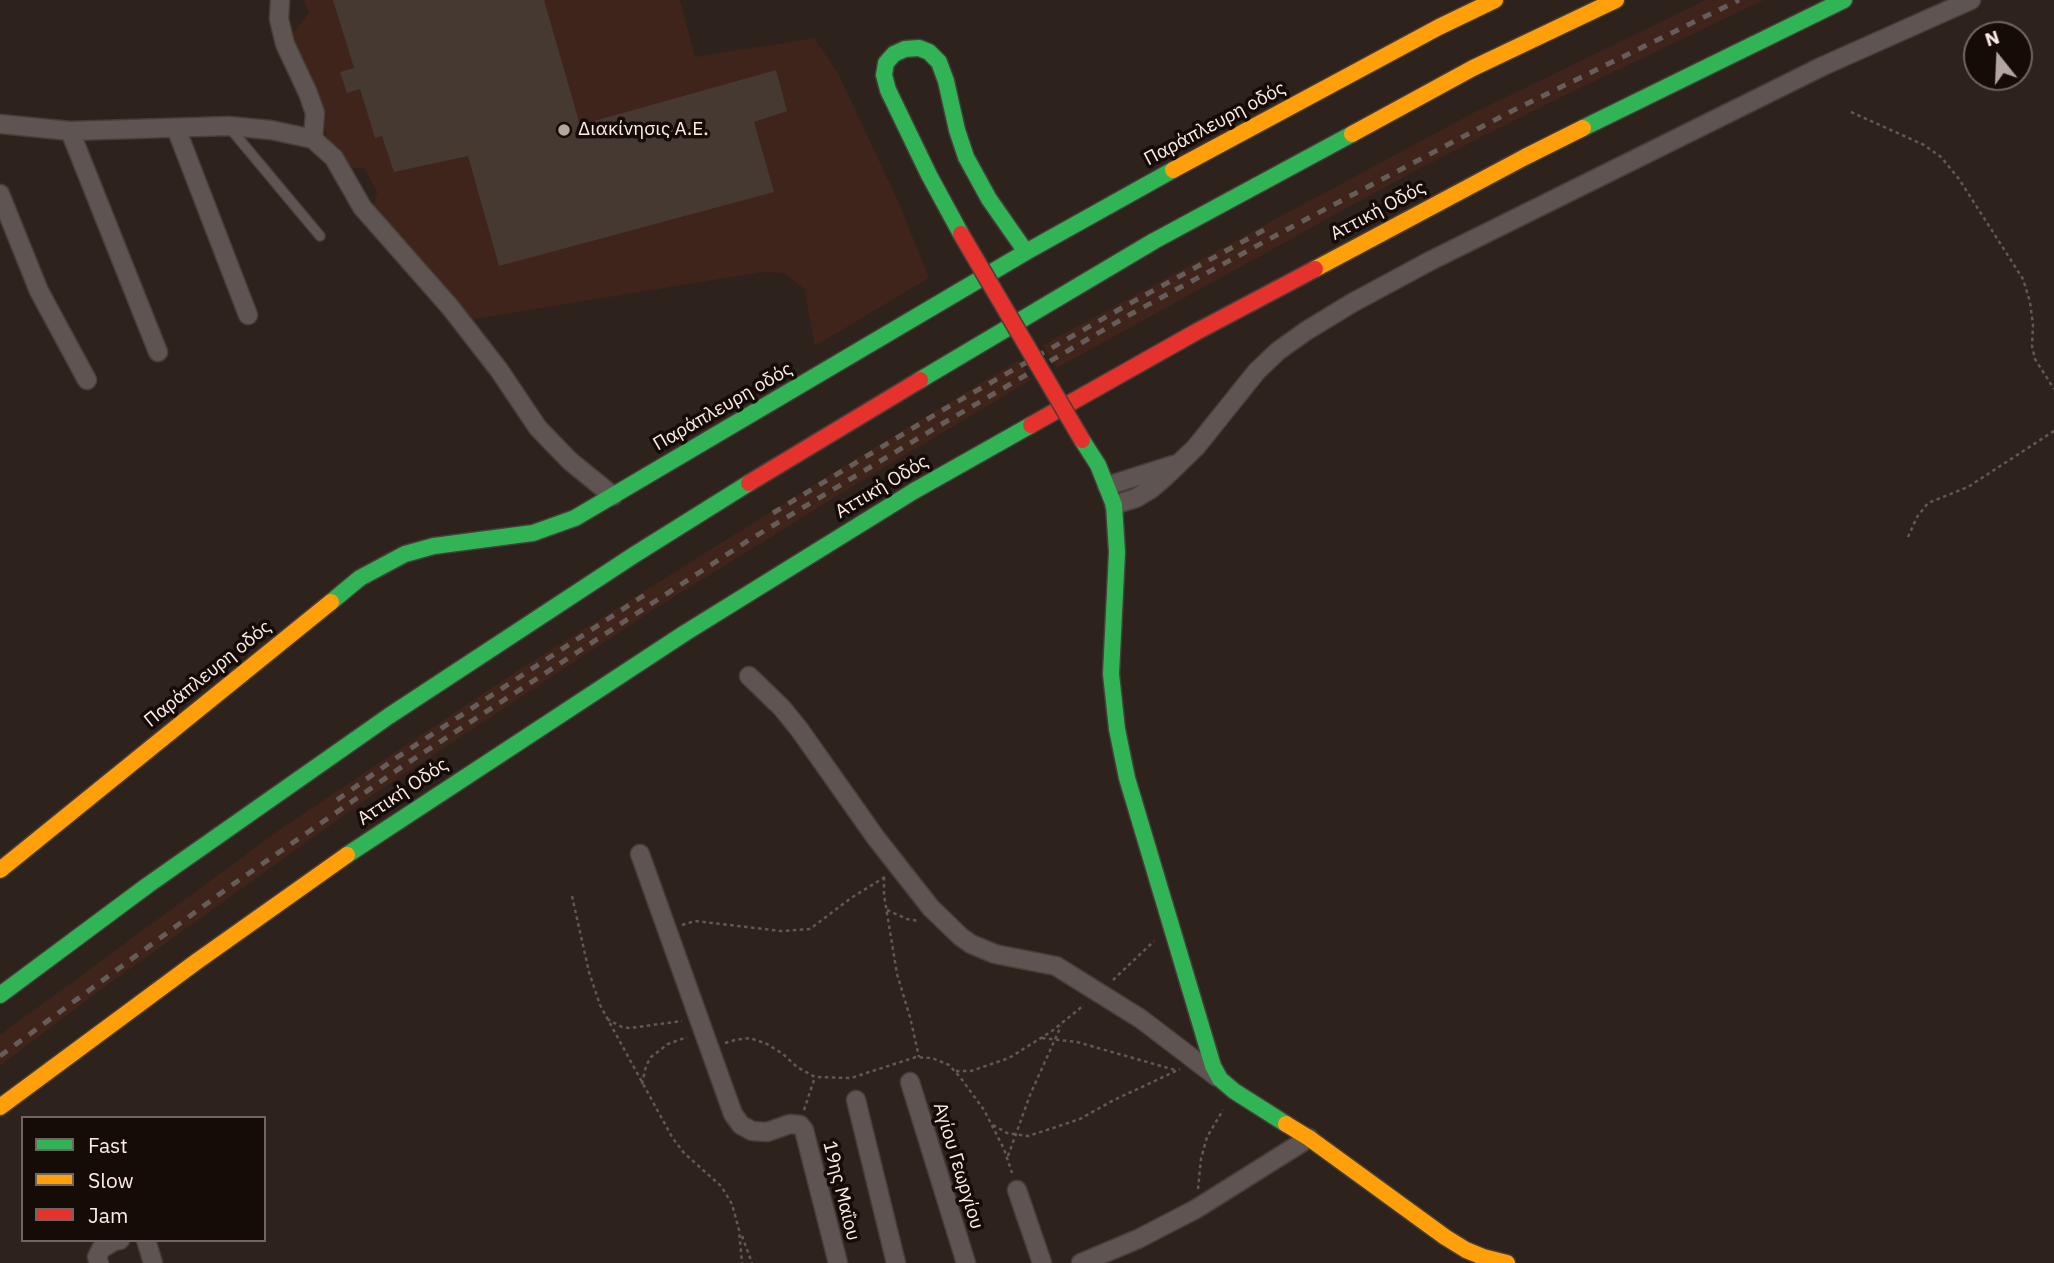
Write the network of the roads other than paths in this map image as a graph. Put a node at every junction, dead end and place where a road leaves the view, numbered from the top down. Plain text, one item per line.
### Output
1 (279, 0) edge
2 (1495, 0) edge
3 (1616, 0) edge
4 (1844, 0) edge
5 (1970, 0) edge
6 (0, 124) edge
7 (228, 126) junction
8 (176, 128) junction
9 (70, 131) junction
10 (313, 139) junction
11 (0, 194) edge
12 (320, 236) dead end
13 (1026, 252) junction
14 (248, 315) dead end
15 (158, 352) dead end
16 (86, 380) dead end
17 (1176, 464) junction
18 (1107, 485) junction
19 (613, 496) junction
20 (1114, 505) junction
21 (749, 676) dead end
22 (640, 854) dead end
23 (0, 870) edge
24 (0, 995) edge
25 (1220, 1079) junction
26 (911, 1082) dead end
27 (856, 1100) dead end
28 (0, 1107) edge
29 (1309, 1138) junction
30 (1017, 1190) road end
31 (112, 1242) edge
32 (147, 1242) edge
33 (99, 1263) edge
34 (153, 1263) edge
35 (838, 1263) edge
36 (896, 1263) edge
37 (966, 1263) edge
38 (1042, 1263) edge
39 (1081, 1263) edge
40 (1507, 1263) edge

1 - 10 street
2 - 13 main road, Παράπλευρη οδός
3 - 24 main road
4 - 28 main road, Αττική Οδός
5 - 17 street
6 - 9 street
7 - 8 street
7 - 10 street
7 - 12 lane
8 - 9 street
8 - 14 street
9 - 15 street
10 - 19 street
11 - 16 street
13 - 18 main road, bridge
13 - 19 main road, Παράπλευρη οδός
17 - 18 street
17 - 20 street
18 - 20 main road
19 - 23 main road, Παράπλευρη οδός
20 - 25 main road
21 - 25 street
22 - 35 street, 19ης Μαΐου
25 - 29 main road
26 - 37 street, Αγίου Γεωργίου
27 - 36 street
29 - 39 street
29 - 40 main road
30 - 38 street
31 - 33 street
32 - 34 street

